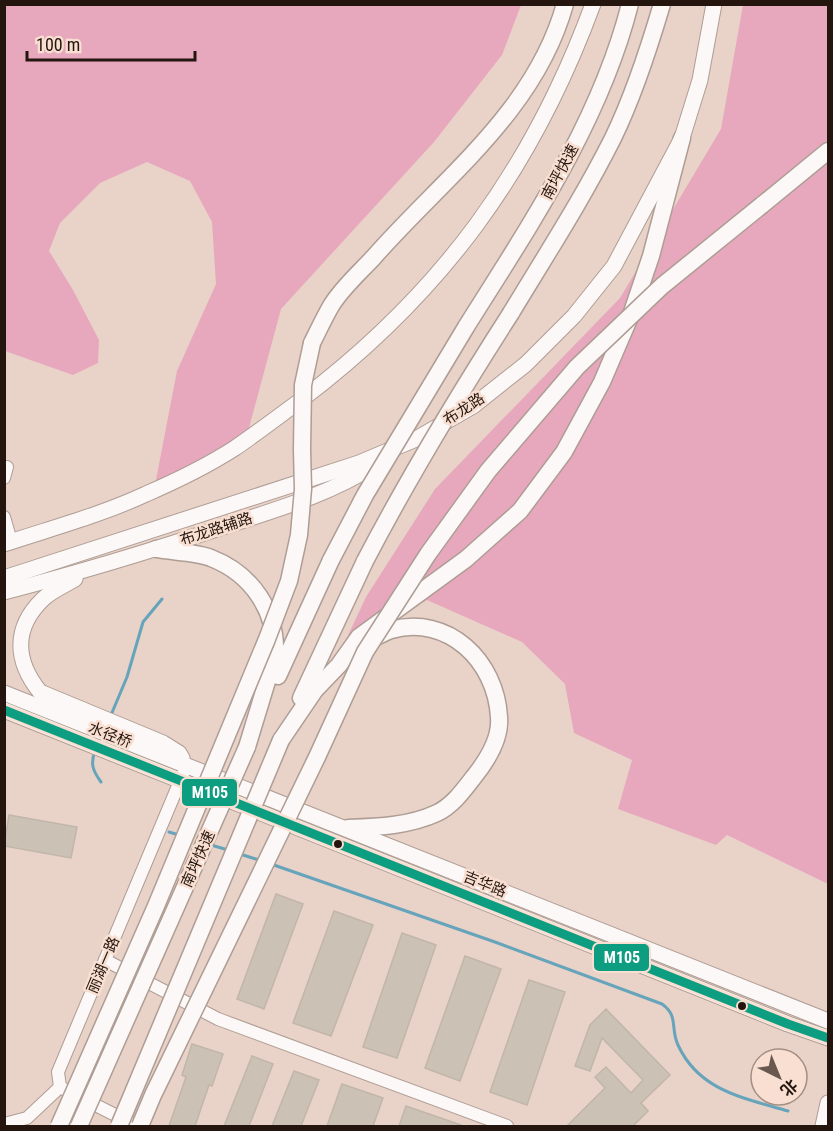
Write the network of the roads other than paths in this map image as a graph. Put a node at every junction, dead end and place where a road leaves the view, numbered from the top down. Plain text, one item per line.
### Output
1 (565, 4) edge
2 (593, 4) edge
3 (630, 4) edge
4 (662, 4) edge
5 (714, 4) edge
6 (682, 138) junction
7 (828, 151) edge
8 (416, 439) junction
9 (4, 517) edge
10 (8, 542) edge
11 (156, 549) junction
12 (87, 571) junction
13 (4, 578) edge
14 (4, 592) edge
15 (339, 665) junction
16 (4, 693) edge
17 (4, 710) edge
18 (81, 716) junction
19 (281, 740) junction
20 (247, 747) junction
21 (134, 763) joint
22 (187, 765) junction
23 (180, 782) junction
24 (348, 828) junction
25 (105, 960) junction
26 (828, 1021) edge
27 (828, 1038) edge
28 (60, 1087) junction
29 (828, 1102) edge
30 (4, 1124) edge
31 (59, 1126) edge
32 (80, 1126) edge
33 (119, 1126) edge
34 (138, 1126) edge
35 (507, 1126) edge
36 (823, 1126) edge

1 - 31 highway, bridge
2 - 10 main road
3 - 20 highway, 南坪快速, bridge
4 - 19 highway, 南坪快速, bridge
5 - 6 main road, 布龙路
6 - 8 main road, 布龙路
6 - 15 highway
7 - 34 highway, bridge
8 - 11 main road, 布龙路辅路
8 - 13 main road, 布龙路
9 - 10 street
11 - 12 main road, 布龙路辅路
11 - 20 highway
12 - 14 main road, 布龙路辅路
12 - 18 main road
15 - 19 highway
15 - 24 highway
16 - 18 main road
17 - 21 main road, 水径桥
18 - 22 main road, 吉华路
19 - 33 highway, 南坪快速, bridge
20 - 32 highway, 南坪快速, bridge
21 - 23 main road, 吉华路
22 - 23 street, 丽湖一路
22 - 24 main road, 吉华路
23 - 25 street, 丽湖一路
23 - 27 main road, 吉华路
24 - 26 main road, 吉华路
25 - 28 street, 丽湖一路
25 - 35 street
28 - 30 street
28 - 34 street
29 - 36 main road

